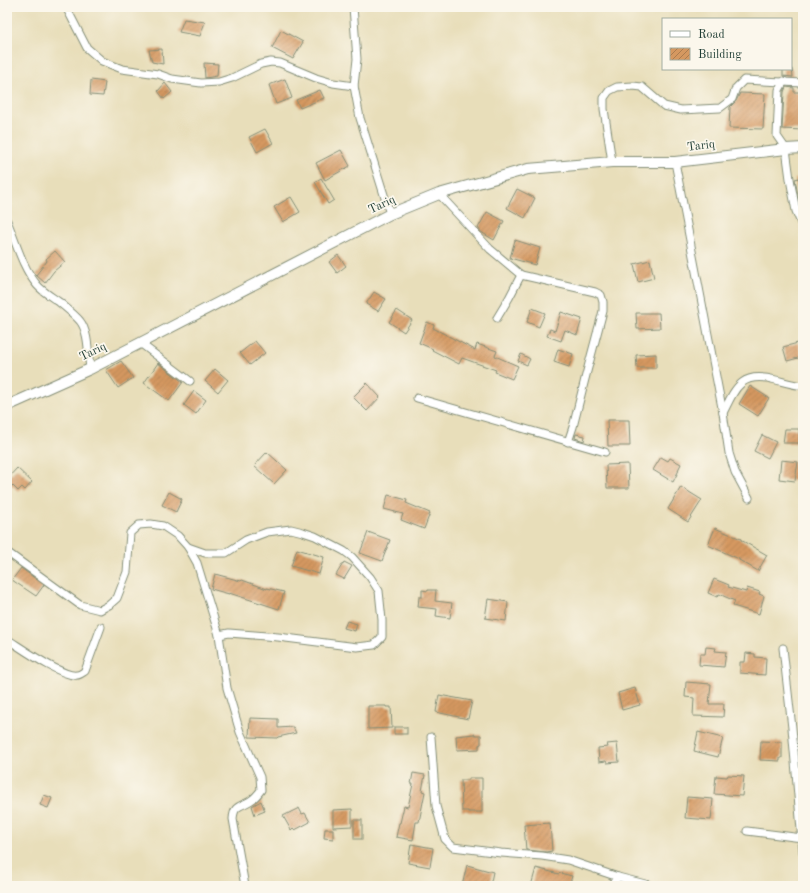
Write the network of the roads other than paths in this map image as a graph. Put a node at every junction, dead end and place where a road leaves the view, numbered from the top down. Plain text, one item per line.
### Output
1 (66, 7) edge
2 (353, 7) edge
3 (784, 82) junction
4 (803, 83) edge
5 (354, 86) junction
6 (803, 148) edge
7 (786, 149) junction
8 (612, 162) junction
9 (675, 162) junction
10 (439, 194) junction
11 (390, 214) junction
12 (7, 221) edge
13 (803, 228) edge
14 (521, 275) junction
15 (497, 318) dead end
16 (140, 343) junction
17 (90, 368) junction
18 (190, 381) dead end
19 (803, 386) edge
20 (417, 398) dead end
21 (7, 406) edge
22 (722, 413) junction
23 (568, 442) junction
24 (605, 452) dead end
25 (749, 498) dead end
26 (188, 547) junction
27 (7, 552) edge
28 (101, 628) dead end
29 (219, 635) junction
30 (7, 639) edge
31 (783, 648) dead end
32 (431, 737) dead end
33 (747, 831) dead end
34 (802, 838) junction
35 (803, 852) edge
36 (618, 877) junction
37 (245, 886) edge
38 (611, 886) edge
39 (653, 886) edge

1 - 5 street
2 - 5 street
3 - 4 street
3 - 7 street
3 - 8 street
5 - 11 street
6 - 7 main road, Tariq
7 - 9 main road, Tariq
7 - 13 street
8 - 9 main road, Tariq
8 - 10 main road, Tariq
9 - 22 street
10 - 11 main road, Tariq
10 - 14 street
11 - 16 main road, Tariq
12 - 17 street
14 - 15 street
14 - 23 street
16 - 17 main road, Tariq
16 - 18 street
17 - 21 main road, Tariq
19 - 22 street
20 - 23 street
22 - 25 street
23 - 24 street
26 - 27 street
26 - 29 street
26 - 29 street
28 - 30 street
29 - 37 street
31 - 34 street
32 - 36 street
33 - 34 street
34 - 35 street
36 - 38 street
36 - 39 street

